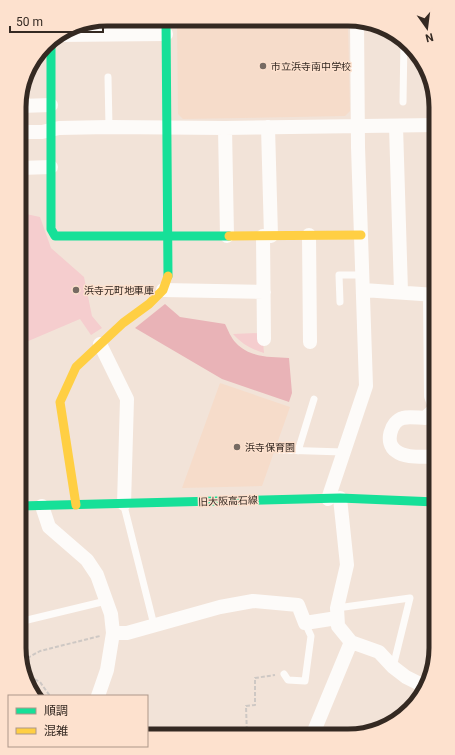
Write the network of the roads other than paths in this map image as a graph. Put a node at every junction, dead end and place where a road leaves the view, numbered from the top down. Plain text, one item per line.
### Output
1 (166, 26) edge
2 (357, 27) edge
3 (166, 34) junction
4 (70, 35) edge
5 (51, 48) edge
6 (404, 49) edge
7 (108, 77) dead end
8 (403, 102) dead end
9 (51, 105) junction
10 (26, 106) edge
11 (429, 125) edge
12 (359, 126) junction
13 (396, 126) junction
14 (109, 127) junction
15 (268, 127) junction
16 (167, 128) junction
17 (225, 128) junction
18 (51, 130) junction
19 (26, 132) edge
20 (51, 167) junction
21 (26, 168) edge
22 (308, 235) junction
23 (361, 235) junction
24 (169, 236) junction
25 (227, 236) junction
26 (267, 236) junction
27 (362, 275) junction
28 (163, 290) junction
29 (363, 290) junction
30 (264, 292) junction
31 (401, 292) junction
32 (429, 294) edge
33 (340, 302) dead end
34 (264, 339) dead end
35 (310, 342) dead end
36 (100, 344) junction
37 (314, 399) dead end
38 (429, 414) edge
39 (279, 450) dead end
40 (298, 451) junction
41 (343, 452) junction
42 (429, 456) edge
43 (334, 499) junction
44 (429, 502) edge
45 (124, 504) junction
46 (76, 505) junction
47 (26, 506) edge
48 (42, 506) junction
49 (106, 601) junction
50 (337, 613) junction
51 (26, 620) edge
52 (304, 623) junction
53 (154, 624) junction
54 (113, 633) junction
55 (352, 642) junction
56 (393, 667) junction
57 (284, 674) road end
58 (421, 684) edge
59 (98, 695) edge
60 (315, 729) edge

1 - 3 street
2 - 12 street
3 - 4 street
3 - 16 street
5 - 9 street
6 - 8 lane
7 - 14 lane
9 - 10 street
9 - 18 street
11 - 13 street
12 - 13 street
12 - 15 street
12 - 23 street
13 - 31 street
14 - 16 street
14 - 18 street
15 - 17 street
15 - 26 street
16 - 17 street
16 - 24 street
17 - 25 street
18 - 19 street
18 - 20 street
20 - 21 street
20 - 24 street
22 - 23 street
22 - 26 street
22 - 35 street
23 - 27 street
24 - 25 street
24 - 28 street
25 - 26 street
26 - 30 street
27 - 29 street
27 - 33 lane
28 - 30 street
28 - 36 street
29 - 31 street
29 - 41 street
30 - 34 street
31 - 32 street
36 - 45 street
36 - 46 street
37 - 40 lane
38 - 42 street
39 - 40 lane
40 - 41 lane
41 - 43 street
43 - 44 street, 旧大阪高石線
43 - 45 street, 旧大阪高石線
43 - 50 street
45 - 46 street, 旧大阪高石線
45 - 53 lane
46 - 48 street, 旧大阪高石線
47 - 48 street, 旧大阪高石線
48 - 49 street
49 - 51 lane
49 - 54 street
50 - 52 street
50 - 55 street
50 - 56 lane
52 - 53 street
52 - 57 lane
53 - 54 street
54 - 59 street
55 - 56 street
55 - 60 street
56 - 58 street

